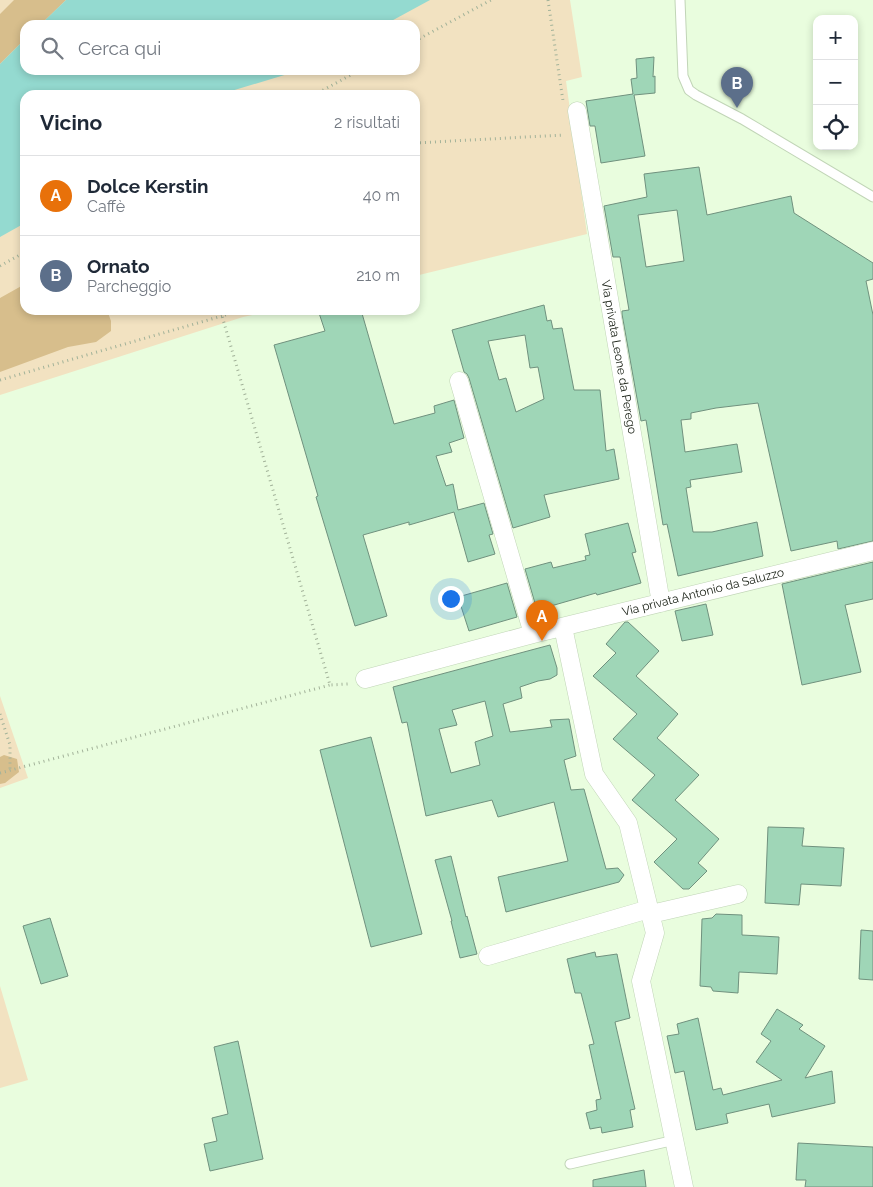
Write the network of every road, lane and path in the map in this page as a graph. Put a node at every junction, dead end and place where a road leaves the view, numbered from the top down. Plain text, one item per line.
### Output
1 (491, 0) edge
2 (548, 0) edge
3 (680, 0) edge
4 (420, 38) edge
5 (351, 75) edge
6 (323, 90) edge
7 (571, 108) joint
8 (568, 135) dead end
9 (420, 143) edge
10 (873, 197) edge
11 (20, 255) edge
12 (0, 266) edge
13 (225, 315) edge
14 (222, 316) junction
15 (0, 380) edge
16 (459, 381) dead end
17 (873, 551) edge
18 (661, 603) junction
19 (563, 626) junction
20 (533, 634) junction
21 (365, 679) joint
22 (330, 685) junction
23 (0, 714) edge
24 (10, 770) junction
25 (0, 773) edge
26 (738, 894) dead end
27 (650, 912) junction
28 (488, 956) dead end
29 (675, 1140) junction
30 (570, 1164) dead end
31 (684, 1187) edge

1 - 4 path
2 - 7 path
3 - 10 lane
5 - 6 path
7 - 18 street, Via privata Leone da Perego
8 - 9 path
11 - 12 path
13 - 14 path
14 - 15 path
14 - 22 path
16 - 20 street
17 - 18 street, Via privata Antonio da Saluzzo
18 - 19 street, Via privata Antonio da Saluzzo
19 - 20 street, Via privata Antonio da Saluzzo
19 - 27 street
20 - 21 street, Via privata Antonio da Saluzzo
21 - 22 path
22 - 24 path
23 - 24 path
24 - 25 path
26 - 27 street
27 - 28 street
27 - 29 street
29 - 30 lane
29 - 31 street

